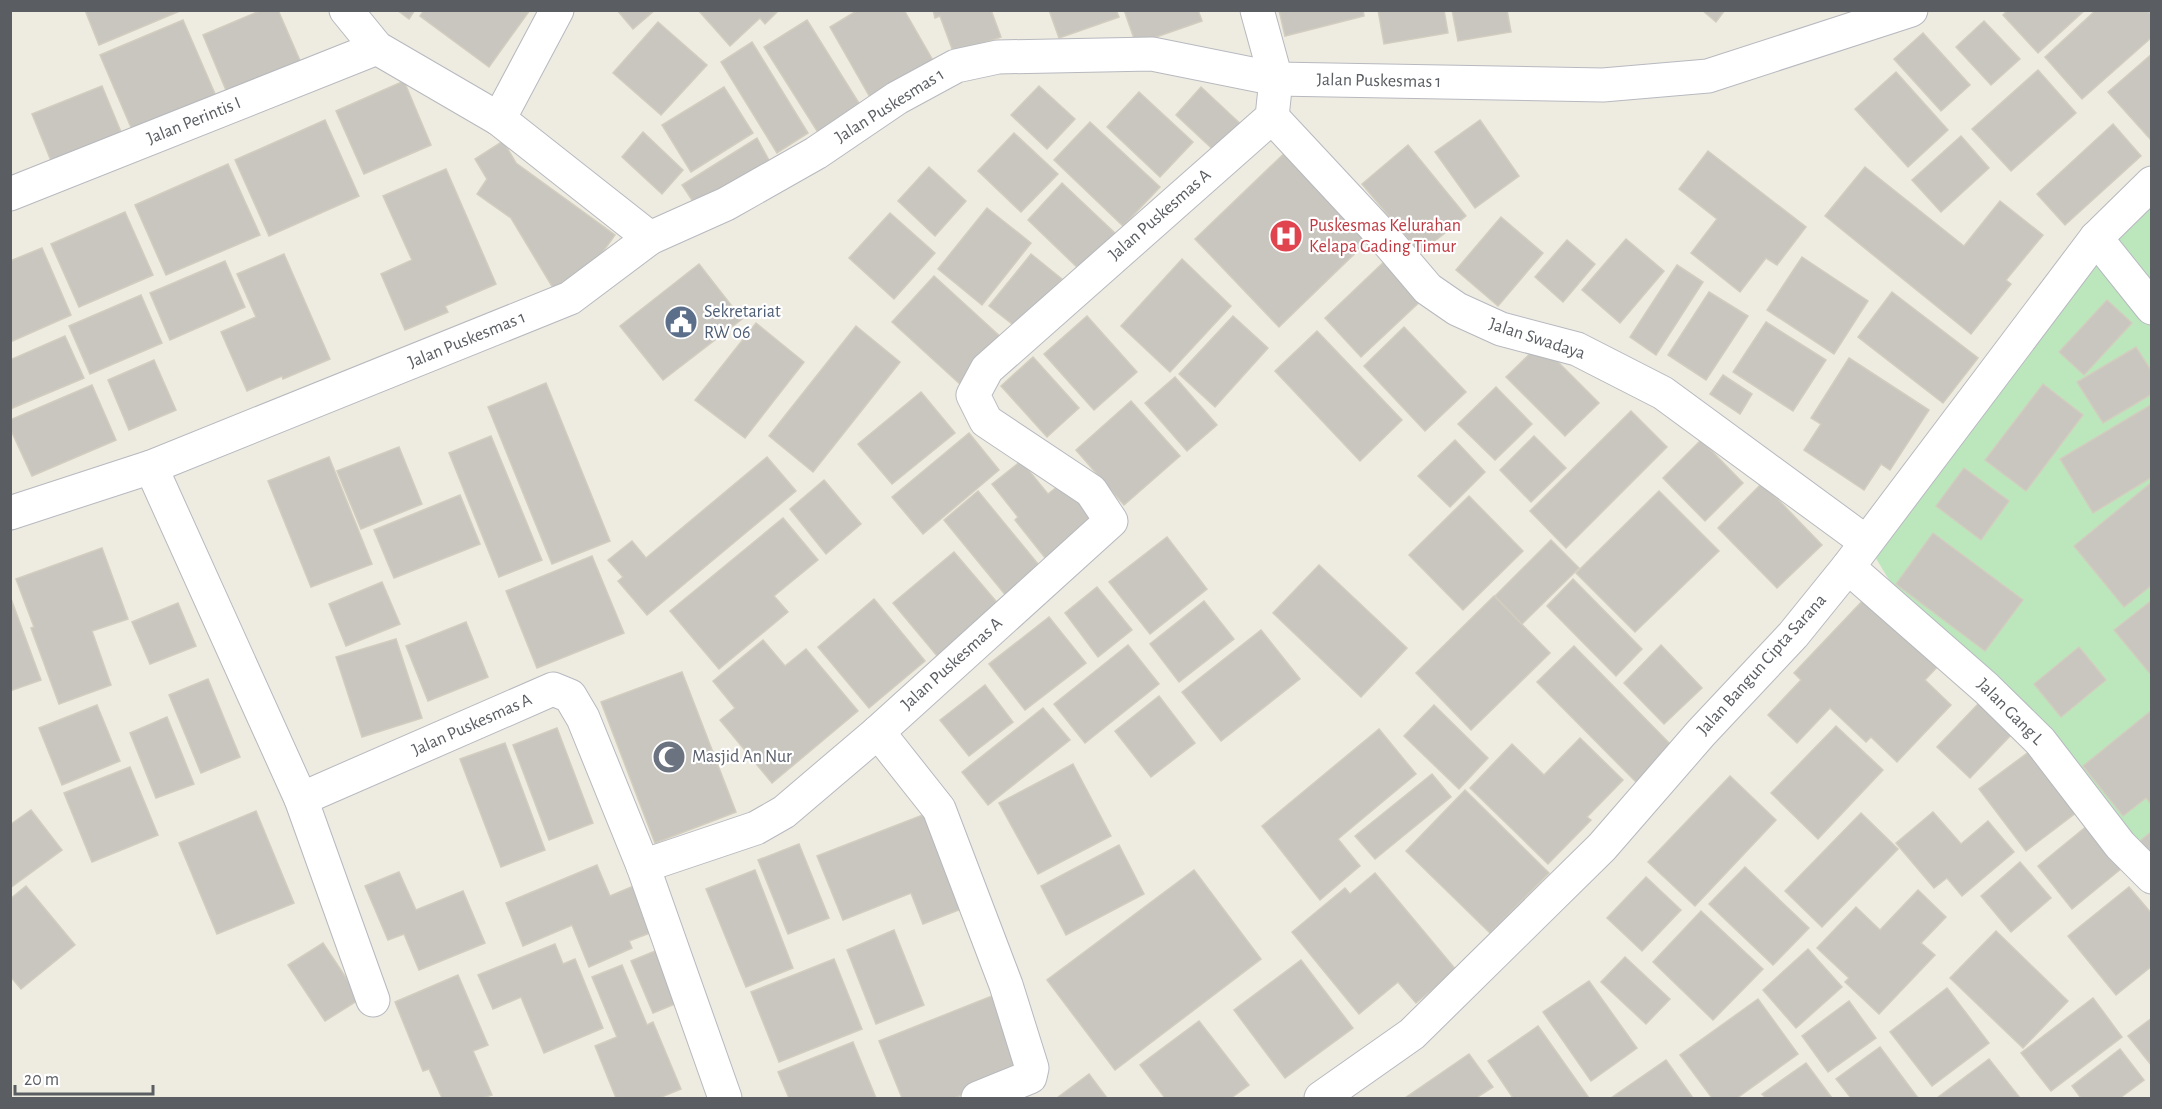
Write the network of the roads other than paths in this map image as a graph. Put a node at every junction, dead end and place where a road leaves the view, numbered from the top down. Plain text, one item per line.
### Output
1 (346, 10) edge
2 (557, 10) edge
3 (1257, 10) edge
4 (1911, 10) edge
5 (377, 48) junction
6 (1276, 79) junction
7 (1272, 117) junction
8 (499, 119) junction
9 (2151, 183) edge
10 (10, 194) edge
11 (650, 238) junction
12 (2096, 238) junction
13 (2151, 308) edge
14 (151, 466) junction
15 (10, 513) edge
16 (1857, 555) junction
17 (878, 732) junction
18 (301, 799) junction
19 (644, 866) junction
20 (2151, 877) edge
21 (373, 1000) dead end
22 (726, 1098) edge
23 (978, 1098) edge
24 (1321, 1098) edge

1 - 5 street
2 - 8 street
3 - 6 street
4 - 6 street, Jalan Puskesmas 1
5 - 8 street
5 - 10 street, Jalan Perintis I
6 - 7 street
6 - 11 street, Jalan Puskesmas 1
7 - 16 street, Jalan Swadaya
7 - 17 street, Jalan Puskesmas A
8 - 11 street
9 - 12 street, Jalan Bangun Cipta Sarana
11 - 14 street, Jalan Puskesmas 1
12 - 13 street
12 - 16 street, Jalan Bangun Cipta Sarana
14 - 15 street, Jalan Puskesmas 1
14 - 18 street
16 - 20 street, Jalan Gang L
16 - 24 street, Jalan Bangun Cipta Sarana
17 - 19 street, Jalan Puskesmas A
17 - 23 street
18 - 19 street, Jalan Puskesmas A
18 - 21 street
19 - 22 street

